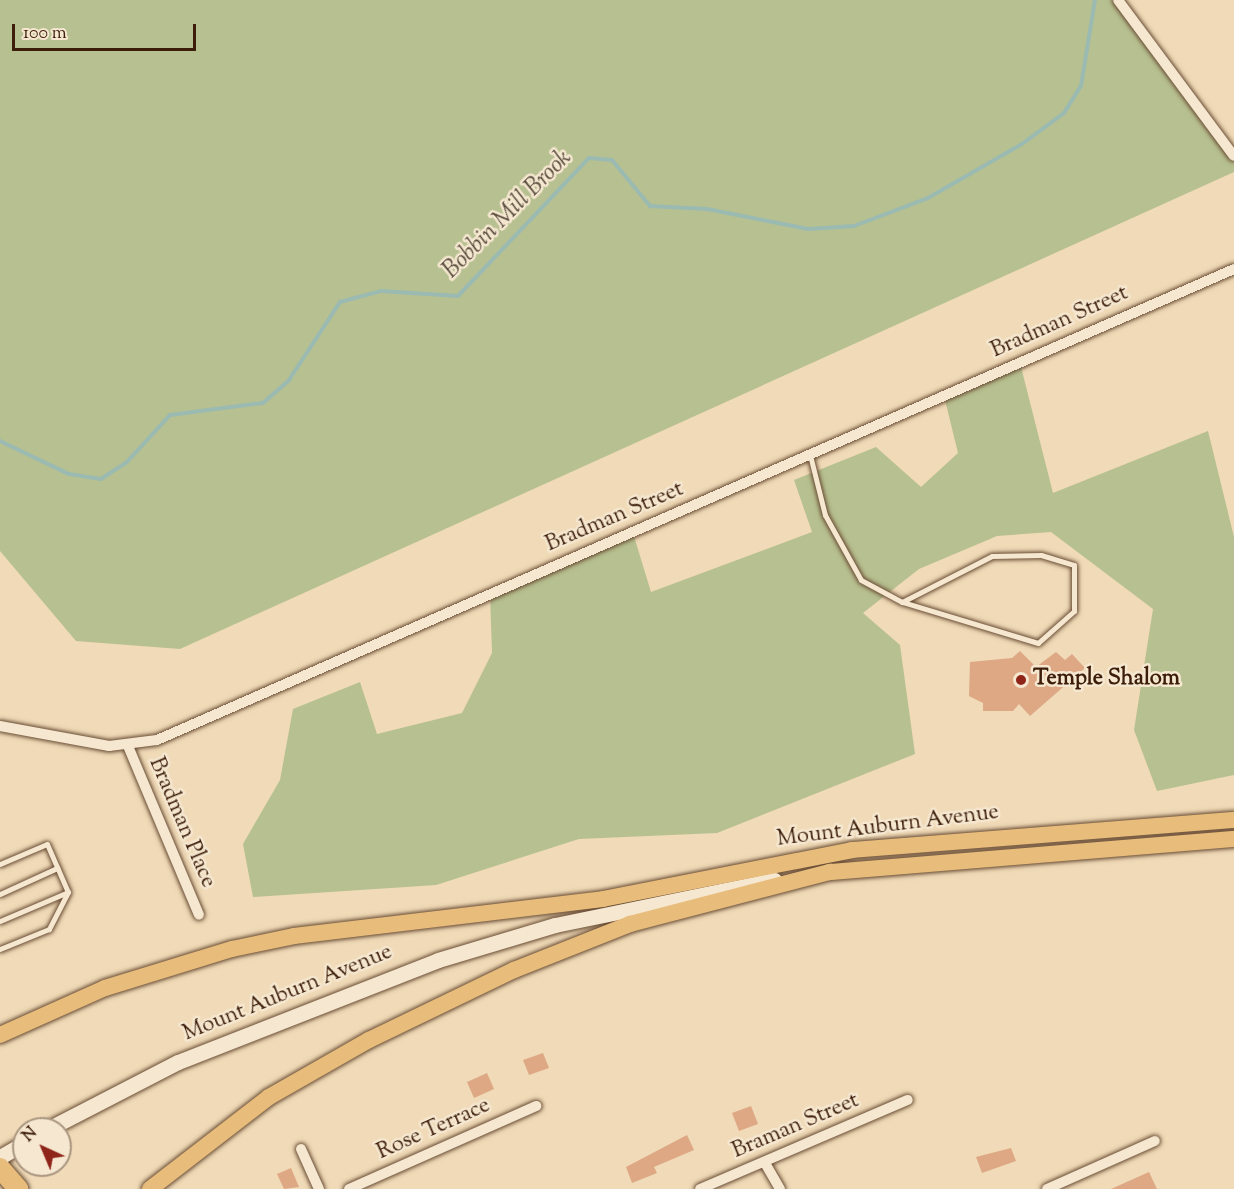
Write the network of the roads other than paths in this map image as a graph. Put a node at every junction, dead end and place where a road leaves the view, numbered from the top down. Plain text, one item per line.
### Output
1 (1118, 0) edge
2 (1234, 156) edge
3 (1234, 269) edge
4 (810, 455) junction
5 (902, 602) junction
6 (0, 726) edge
7 (128, 746) junction
8 (1234, 820) edge
9 (1234, 839) edge
10 (0, 864) edge
11 (57, 868) junction
12 (830, 872) junction
13 (652, 889) junction
14 (68, 892) junction
15 (0, 894) edge
16 (199, 915) dead end
17 (0, 921) edge
18 (555, 925) junction
19 (0, 949) edge
20 (0, 1035) edge
21 (908, 1100) dead end
22 (536, 1106) dead end
23 (71, 1117) edge
24 (1155, 1141) dead end
25 (301, 1149) dead end
26 (765, 1163) junction
27 (0, 1168) edge
28 (18, 1189) edge
29 (150, 1189) edge
30 (319, 1189) edge
31 (349, 1189) edge
32 (700, 1189) edge
33 (780, 1189) edge
34 (1047, 1189) edge

1 - 2 street
3 - 4 street, Bradman Street
4 - 5 lane
4 - 7 street, Bradman Street
5 - 5 lane
6 - 7 street, Bradman Street
7 - 16 street, Bradman Place
8 - 13 main road, Mount Auburn Avenue
9 - 12 main road, Mount Auburn Avenue
10 - 11 lane
11 - 14 lane
11 - 15 lane
12 - 18 main road, Mount Auburn Avenue
12 - 29 main road
13 - 18 main road, Mount Auburn Avenue
13 - 20 main road
14 - 17 lane
14 - 19 lane
18 - 23 main road, Mount Auburn Avenue
21 - 26 street, Braman Street
22 - 31 street, Rose Terrace
24 - 34 street
25 - 30 street
26 - 32 street, Braman Street
26 - 33 street
27 - 28 highway

